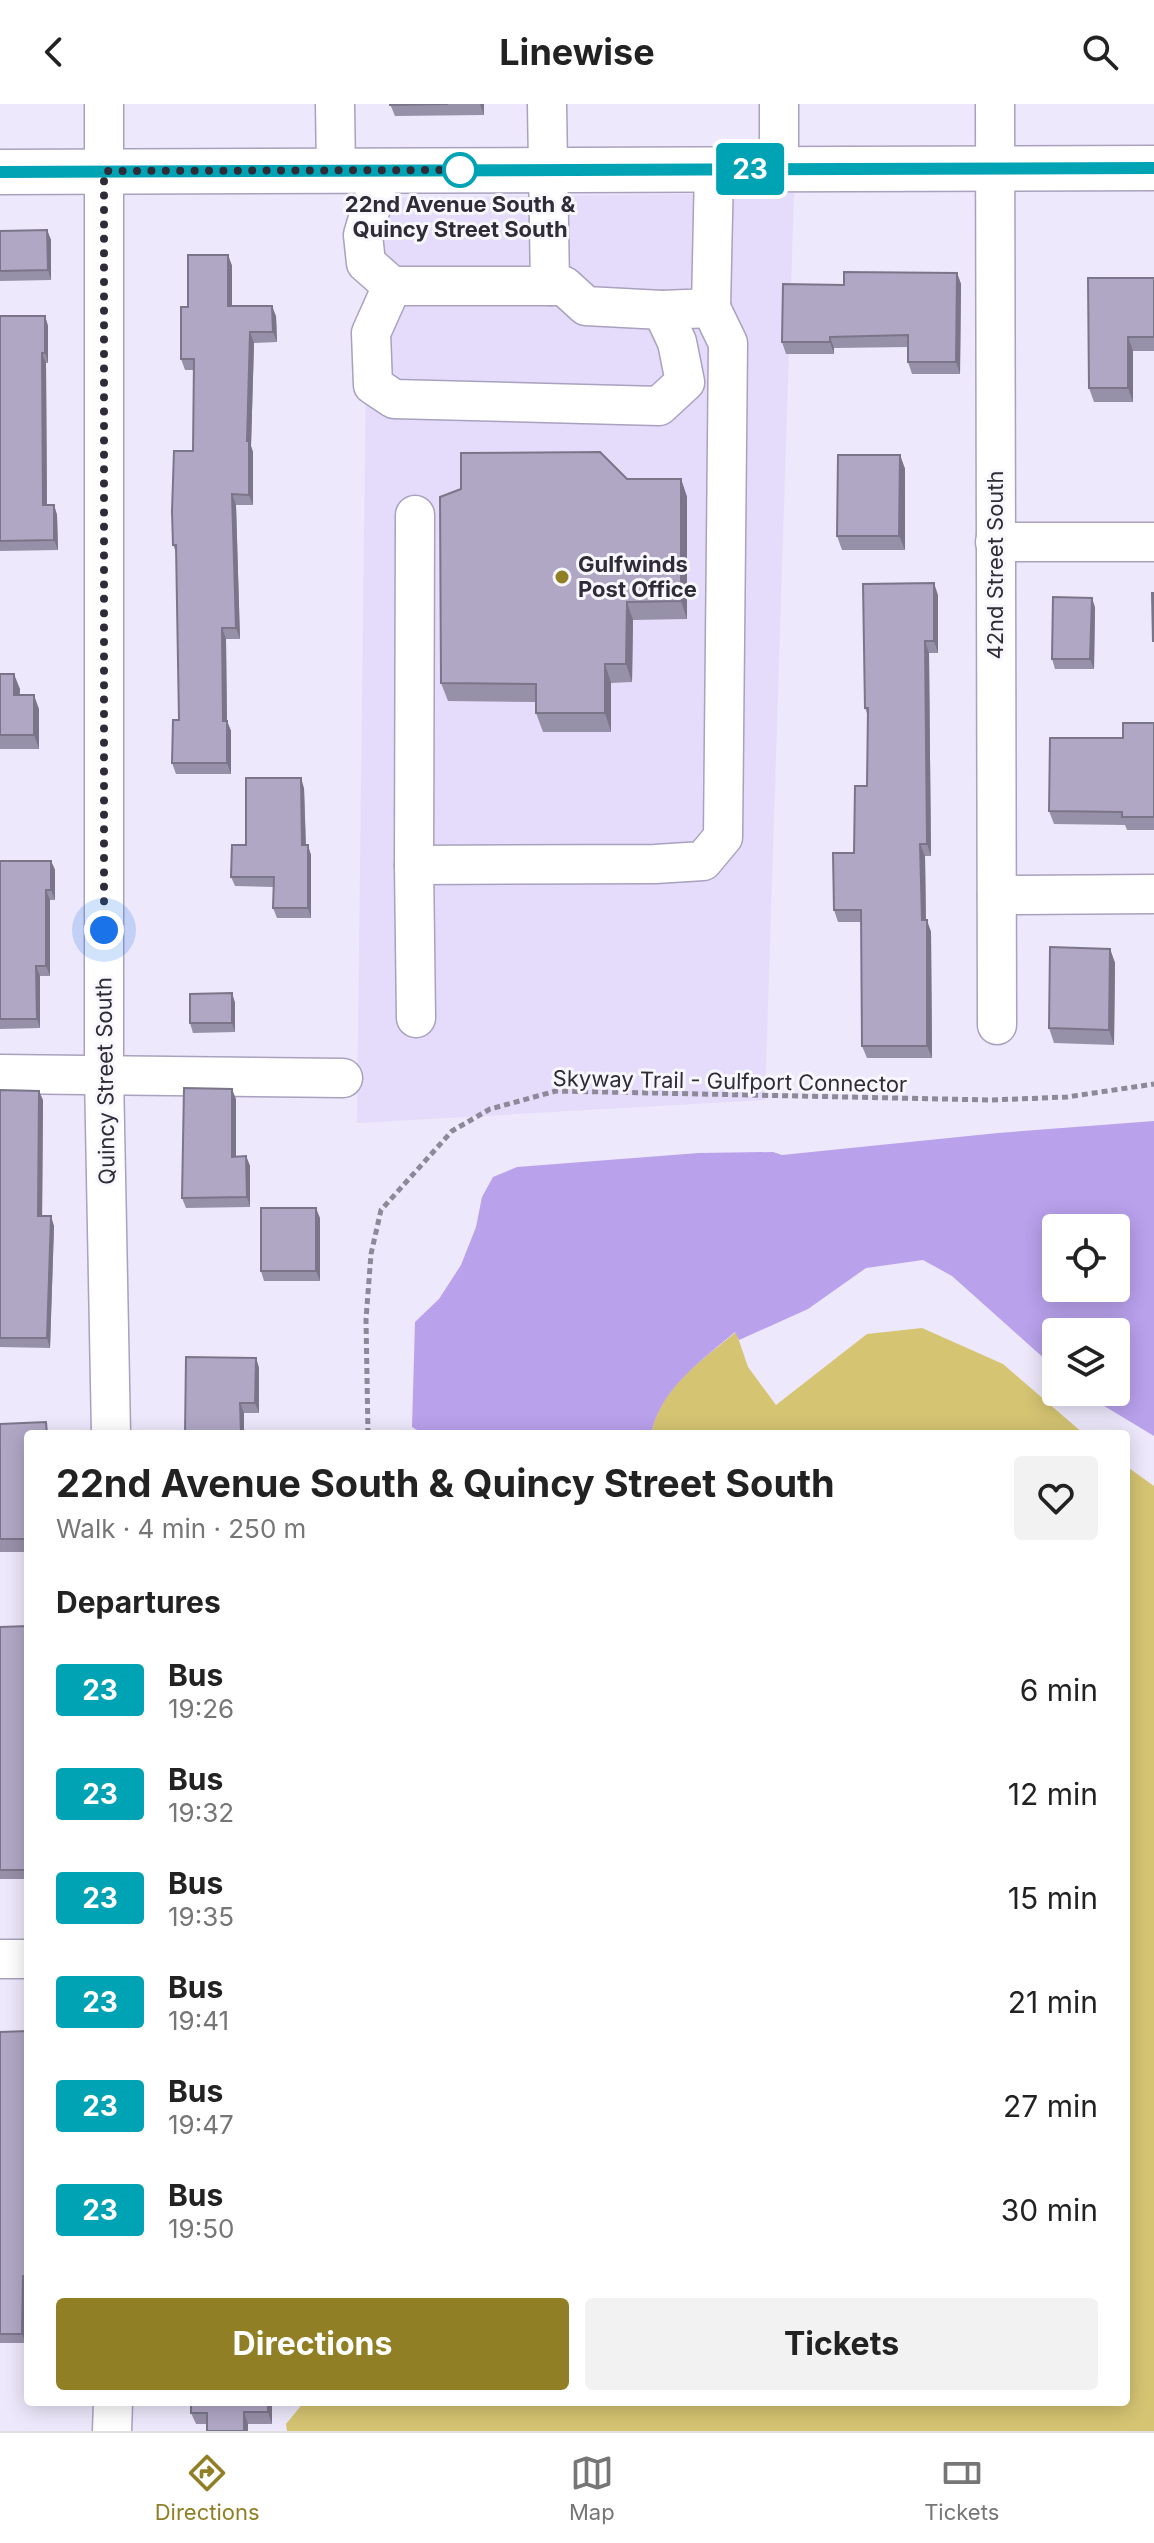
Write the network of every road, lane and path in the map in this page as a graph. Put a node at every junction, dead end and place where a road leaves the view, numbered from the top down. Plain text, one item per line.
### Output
1 (104, 104) edge
2 (335, 104) edge
3 (547, 104) edge
4 (779, 104) edge
5 (995, 104) edge
6 (996, 168) junction
7 (1154, 168) edge
8 (714, 169) junction
9 (779, 169) junction
10 (336, 170) junction
11 (382, 170) junction
12 (547, 170) junction
13 (104, 171) junction
14 (0, 172) edge
15 (392, 286) junction
16 (550, 286) junction
17 (711, 308) junction
18 (662, 310) junction
19 (415, 515) dead end
20 (995, 542) junction
21 (1154, 542) edge
22 (414, 865) junction
23 (1154, 894) edge
24 (997, 895) junction
25 (416, 1018) dead end
26 (997, 1025) dead end
27 (0, 1074) edge
28 (104, 1074) junction
29 (343, 1078) dead end
30 (1154, 1084) edge
31 (111, 1430) edge
32 (368, 1430) edge
33 (0, 1959) edge
34 (24, 1959) edge
35 (113, 2406) edge
36 (112, 2431) edge

1 - 13 street, Quincy Street South
2 - 10 street
3 - 12 street
4 - 9 street
5 - 6 street, 42nd Street South
6 - 7 main road
6 - 9 main road
6 - 20 street, 42nd Street South
8 - 9 main road
8 - 12 main road
8 - 17 street
10 - 11 main road
10 - 13 main road
11 - 12 main road
11 - 15 street
12 - 16 street
13 - 14 main road
13 - 28 street, Quincy Street South
15 - 16 street
15 - 18 street
16 - 18 street
17 - 18 street
17 - 22 street
19 - 22 street
20 - 21 street
20 - 24 street, 42nd Street South
22 - 25 street
23 - 24 street
24 - 26 street, 42nd Street South
27 - 28 street
28 - 29 street
28 - 31 street, Quincy Street South
30 - 32 path, Skyway Trail - Gulfport Connector
33 - 34 street
35 - 36 street

